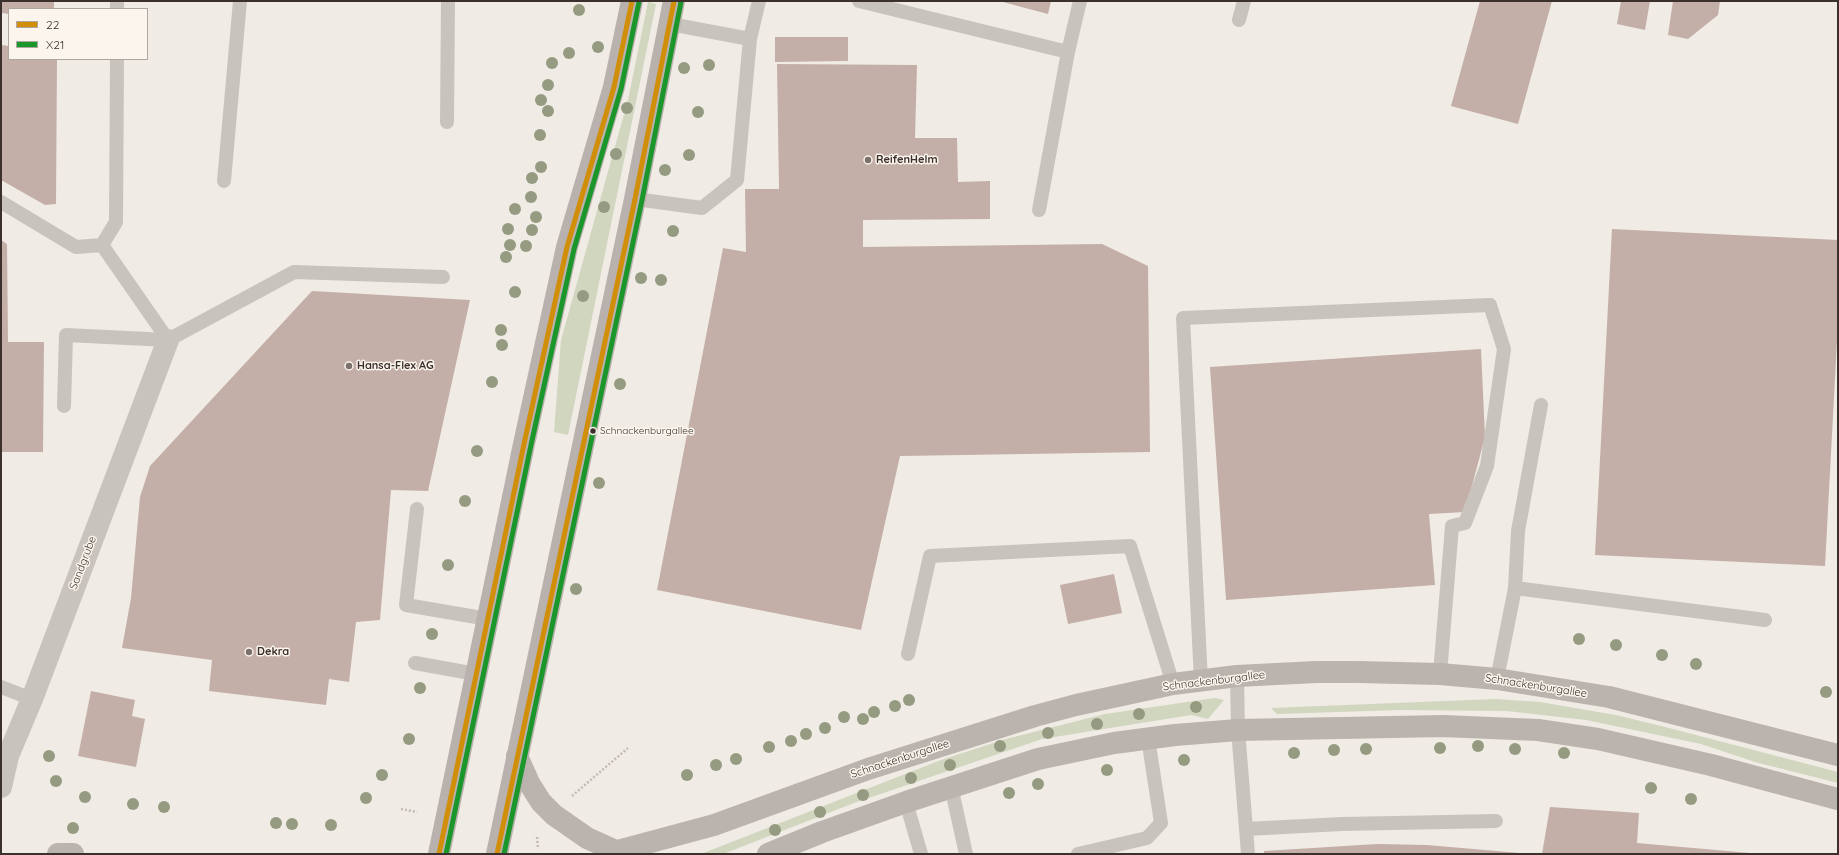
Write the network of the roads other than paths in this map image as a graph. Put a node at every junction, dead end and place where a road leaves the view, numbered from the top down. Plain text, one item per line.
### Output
1 (240, 1) edge
2 (448, 1) edge
3 (632, 1) edge
4 (674, 1) edge
5 (759, 1) edge
6 (859, 1) edge
7 (1080, 1) edge
8 (1244, 1) edge
9 (1239, 20) dead end
10 (670, 24) junction
11 (750, 39) junction
12 (1068, 52) junction
13 (117, 60) edge
14 (447, 122) dead end
15 (224, 181) dead end
16 (635, 199) junction
17 (1, 202) edge
18 (1039, 210) dead end
19 (102, 245) junction
20 (443, 277) dead end
21 (168, 340) junction
22 (1541, 405) dead end
23 (64, 406) dead end
24 (417, 509) dead end
25 (1514, 588) junction
26 (488, 619) junction
27 (1765, 620) dead end
28 (908, 654) dead end
29 (415, 663) dead end
30 (476, 674) junction
31 (1440, 674) junction
32 (1237, 676) junction
33 (1497, 679) junction
34 (1200, 681) junction
35 (1173, 684) junction
36 (1, 687) edge
37 (32, 699) junction
38 (1238, 730) junction
39 (1148, 738) junction
40 (1838, 755) edge
41 (517, 756) junction
42 (951, 786) junction
43 (1, 787) edge
44 (1838, 799) edge
45 (906, 802) junction
46 (1496, 821) dead end
47 (1246, 829) junction
48 (612, 853) edge
49 (58, 854) edge
50 (73, 854) edge
51 (439, 854) edge
52 (497, 854) edge
53 (768, 854) edge
54 (921, 854) edge
55 (966, 854) edge
56 (1078, 854) edge
57 (1248, 854) edge

1 - 15 lane
2 - 14 lane
3 - 26 main road
4 - 10 main road
5 - 11 lane
6 - 12 lane
7 - 12 lane
8 - 9 lane
10 - 11 lane
10 - 16 main road
11 - 16 lane
12 - 18 lane
13 - 19 lane
16 - 41 main road
17 - 19 lane
19 - 21 lane
20 - 21 lane
21 - 23 lane
21 - 37 street, Sandgrube
22 - 25 lane
24 - 26 lane
25 - 27 lane
25 - 33 lane
26 - 30 main road
28 - 35 lane
29 - 30 lane
30 - 51 main road
31 - 32 main road, Schnackenburgallee
31 - 33 main road, Schnackenburgallee
31 - 34 lane
32 - 34 main road, Schnackenburgallee
32 - 38 lane
33 - 40 main road, Schnackenburgallee
34 - 35 main road, Schnackenburgallee
35 - 48 main road, Schnackenburgallee
36 - 37 lane
37 - 43 street, Sandgrube
38 - 39 main road
38 - 44 main road
38 - 47 lane
39 - 42 main road
39 - 56 lane
41 - 48 main road
41 - 52 main road
42 - 45 main road
42 - 55 lane
45 - 53 main road
45 - 54 lane
46 - 47 lane
47 - 57 lane
49 - 50 main road

